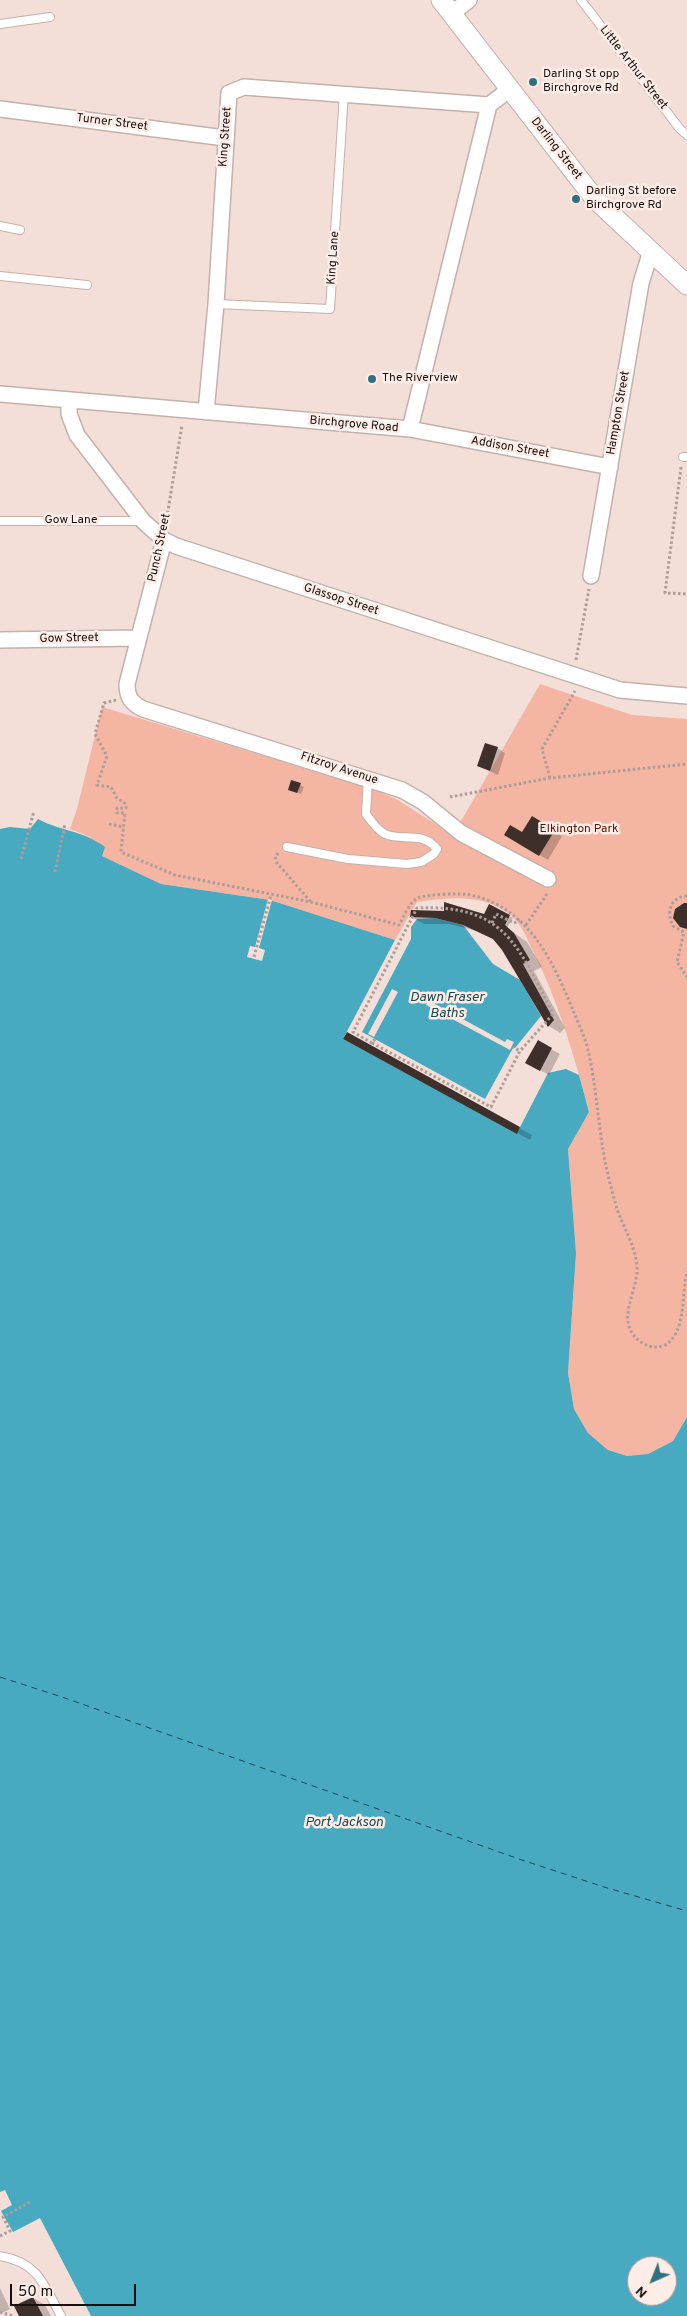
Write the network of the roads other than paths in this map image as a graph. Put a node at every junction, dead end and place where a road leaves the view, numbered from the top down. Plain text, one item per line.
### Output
1 (469, 0) edge
2 (581, 0) edge
3 (446, 7) edge
4 (50, 17) dead end
5 (0, 24) edge
6 (510, 89) junction
7 (344, 93) junction
8 (489, 105) junction
9 (0, 109) edge
10 (687, 135) edge
11 (225, 138) junction
12 (0, 226) edge
13 (20, 230) dead end
14 (651, 251) junction
15 (0, 276) edge
16 (86, 285) dead end
17 (687, 285) edge
18 (216, 304) junction
19 (0, 394) edge
20 (69, 400) junction
21 (206, 412) junction
22 (410, 429) junction
23 (610, 467) junction
24 (143, 521) junction
25 (0, 522) edge
26 (164, 540) junction
27 (591, 576) road end
28 (138, 638) junction
29 (0, 640) edge
30 (128, 690) joint
31 (687, 696) edge
32 (368, 778) junction
33 (287, 847) road end
34 (549, 884) road end
35 (0, 2256) edge
36 (61, 2316) edge

1 - 3 street
2 - 10 lane, Little Arthur Street
3 - 6 street, Darling Street
4 - 5 lane
6 - 8 street
6 - 14 street, Darling Street
7 - 8 street, King Street
7 - 11 street, King Street
7 - 18 lane, King Lane
8 - 22 street, Birchgrove Road
9 - 11 street, Turner Street
11 - 18 street, King Street
12 - 13 lane
14 - 17 street, Darling Street
14 - 23 street, Hampton Street
15 - 16 lane
18 - 21 street, King Street
19 - 20 street, Birchgrove Road
20 - 21 street, Birchgrove Road
20 - 24 street, Glassop Street
21 - 22 street, Birchgrove Road
22 - 23 street, Addison Street
23 - 27 street, Hampton Street
24 - 25 lane, Gow Lane
24 - 26 street, Glassop Street
26 - 28 street, Punch Street
26 - 31 street, Glassop Street
28 - 29 street, Gow Street
28 - 30 street, Punch Street
30 - 32 street, Fitzroy Avenue
32 - 33 lane
32 - 34 street, Fitzroy Avenue
35 - 36 lane

